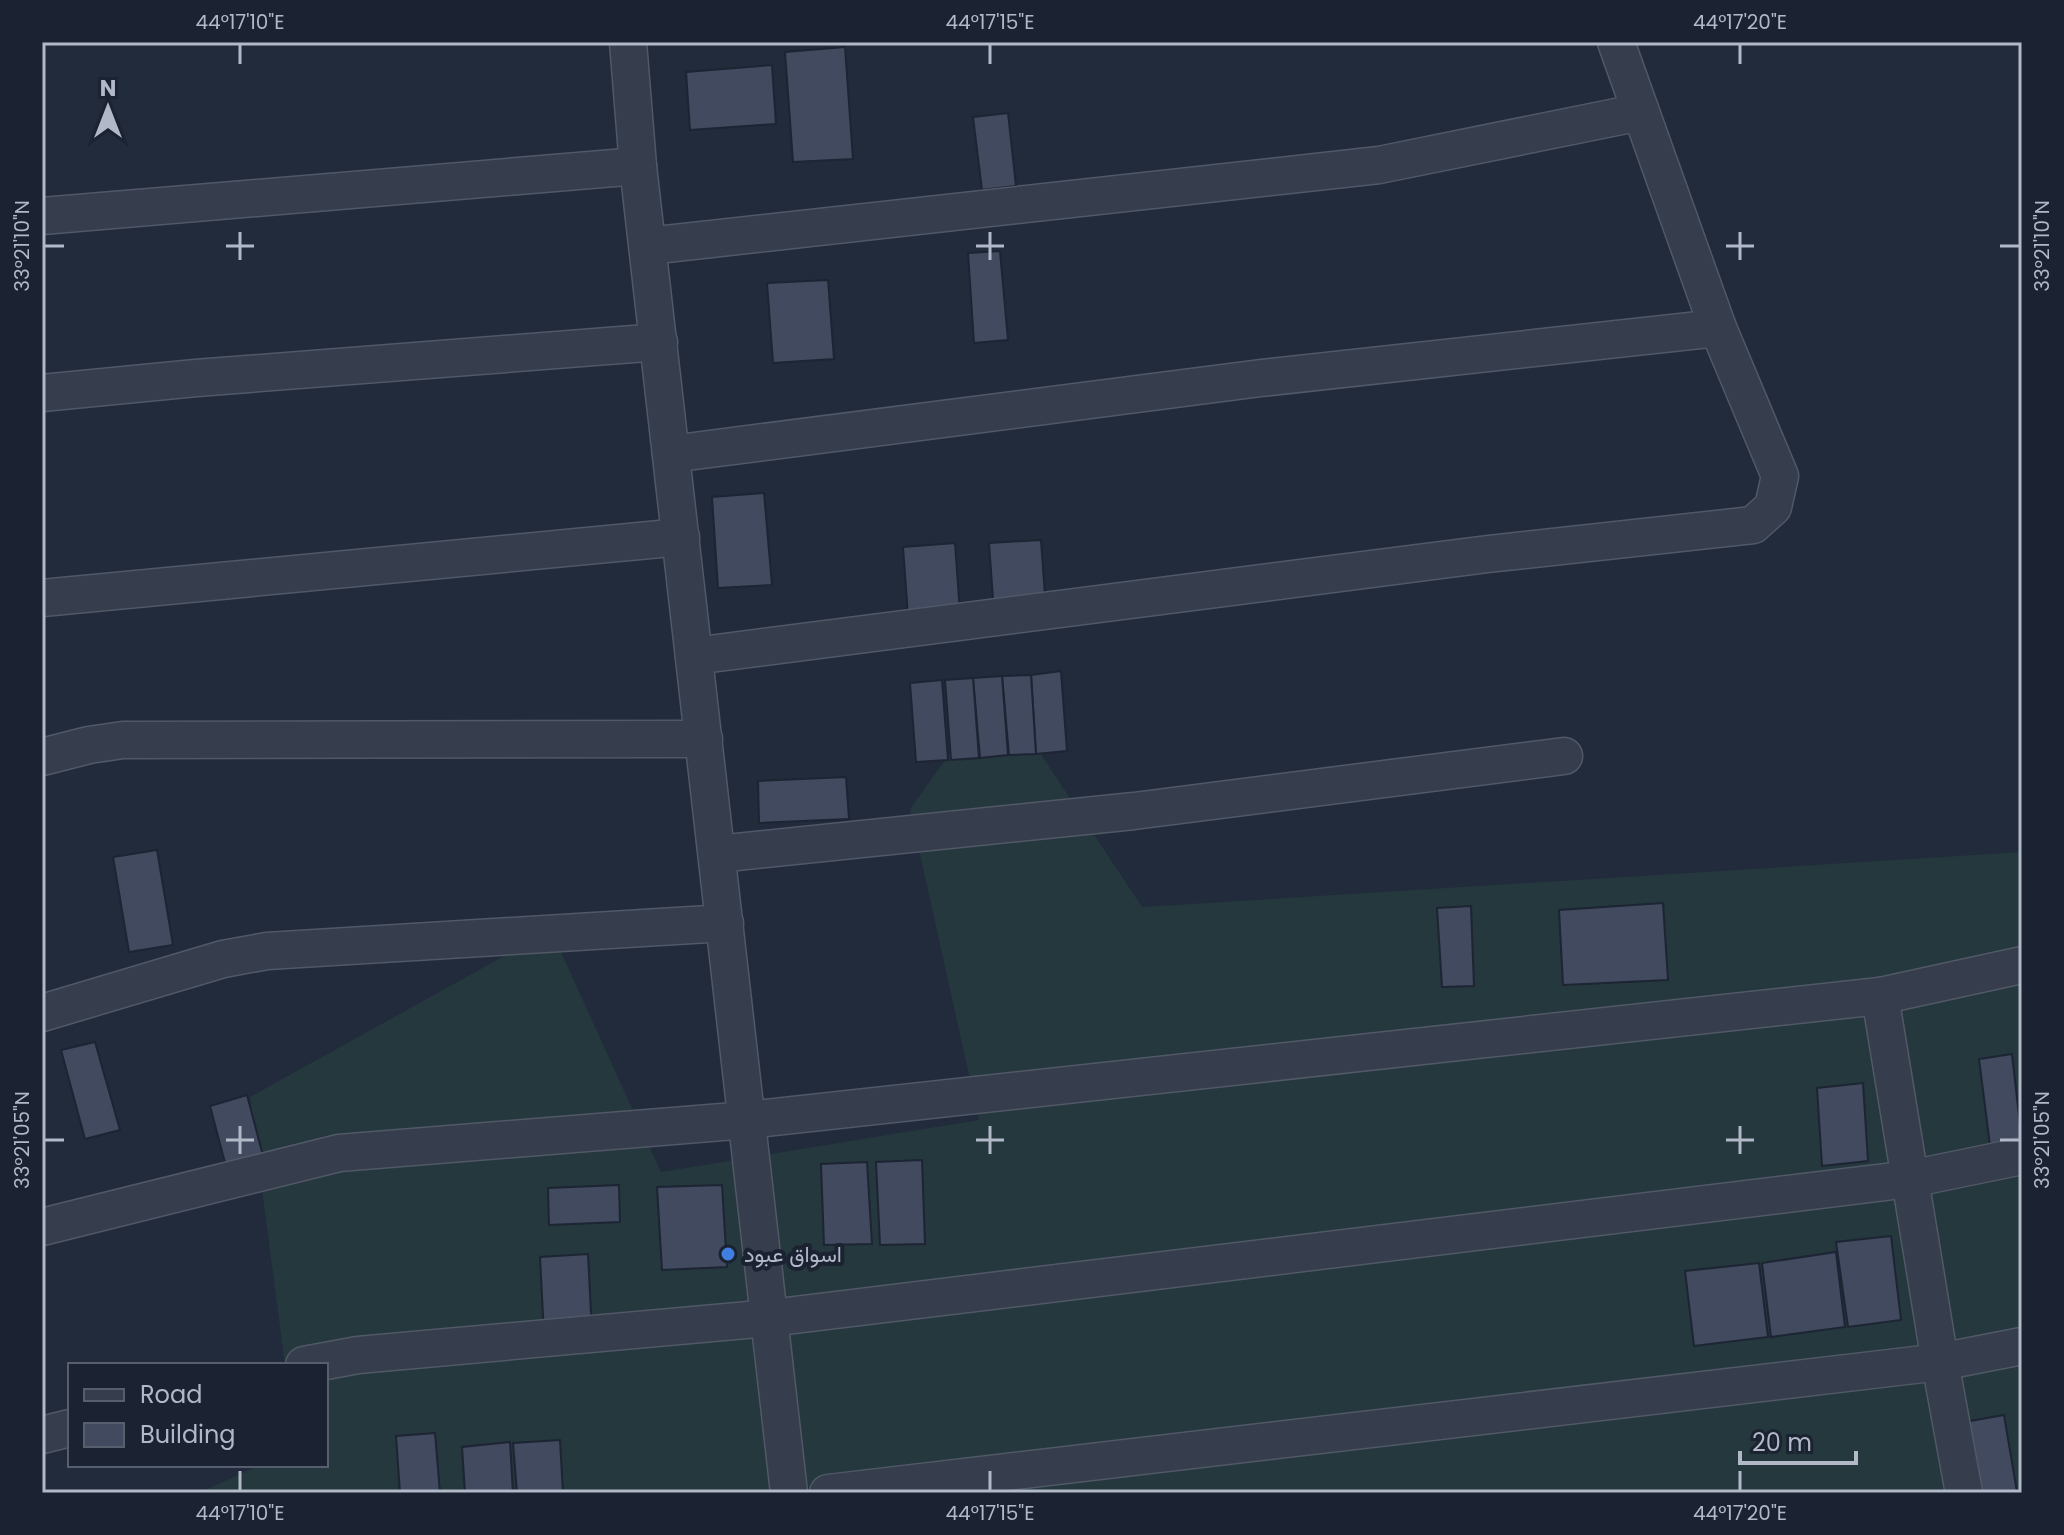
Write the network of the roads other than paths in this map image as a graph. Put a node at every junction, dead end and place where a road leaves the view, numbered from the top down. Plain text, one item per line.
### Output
1 (628, 42) edge
2 (1616, 42) edge
3 (1641, 112) junction
4 (638, 166) junction
5 (42, 216) edge
6 (648, 246) junction
7 (1718, 328) junction
8 (659, 342) junction
9 (42, 393) edge
10 (671, 454) junction
11 (681, 537) junction
12 (42, 598) edge
13 (694, 656) junction
14 (704, 739) junction
15 (1564, 756) dead end
16 (42, 757) edge
17 (717, 854) junction
18 (725, 923) junction
19 (2022, 965) edge
20 (1880, 996) junction
21 (42, 1013) edge
22 (747, 1120) junction
23 (2022, 1156) edge
24 (1910, 1179) junction
25 (42, 1227) edge
26 (770, 1318) junction
27 (2022, 1346) edge
28 (1940, 1362) junction
29 (315, 1363) edge
30 (68, 1428) edge
31 (42, 1435) edge
32 (789, 1493) edge
33 (828, 1493) edge
34 (1964, 1493) edge

1 - 4 street
2 - 3 street
3 - 6 street
3 - 7 street
4 - 5 street
4 - 6 street
6 - 8 street
7 - 10 street
7 - 13 street
8 - 9 street
8 - 10 street
10 - 11 street
11 - 12 street
11 - 13 street
13 - 14 street
14 - 16 street
14 - 17 street
15 - 17 street
17 - 18 street
18 - 21 street
18 - 22 street
19 - 20 street
20 - 22 street
20 - 24 street
22 - 25 street
22 - 26 street
23 - 24 street
24 - 26 street
24 - 28 street
26 - 29 street
26 - 32 street
27 - 28 street
28 - 33 street
28 - 34 street
30 - 31 street

